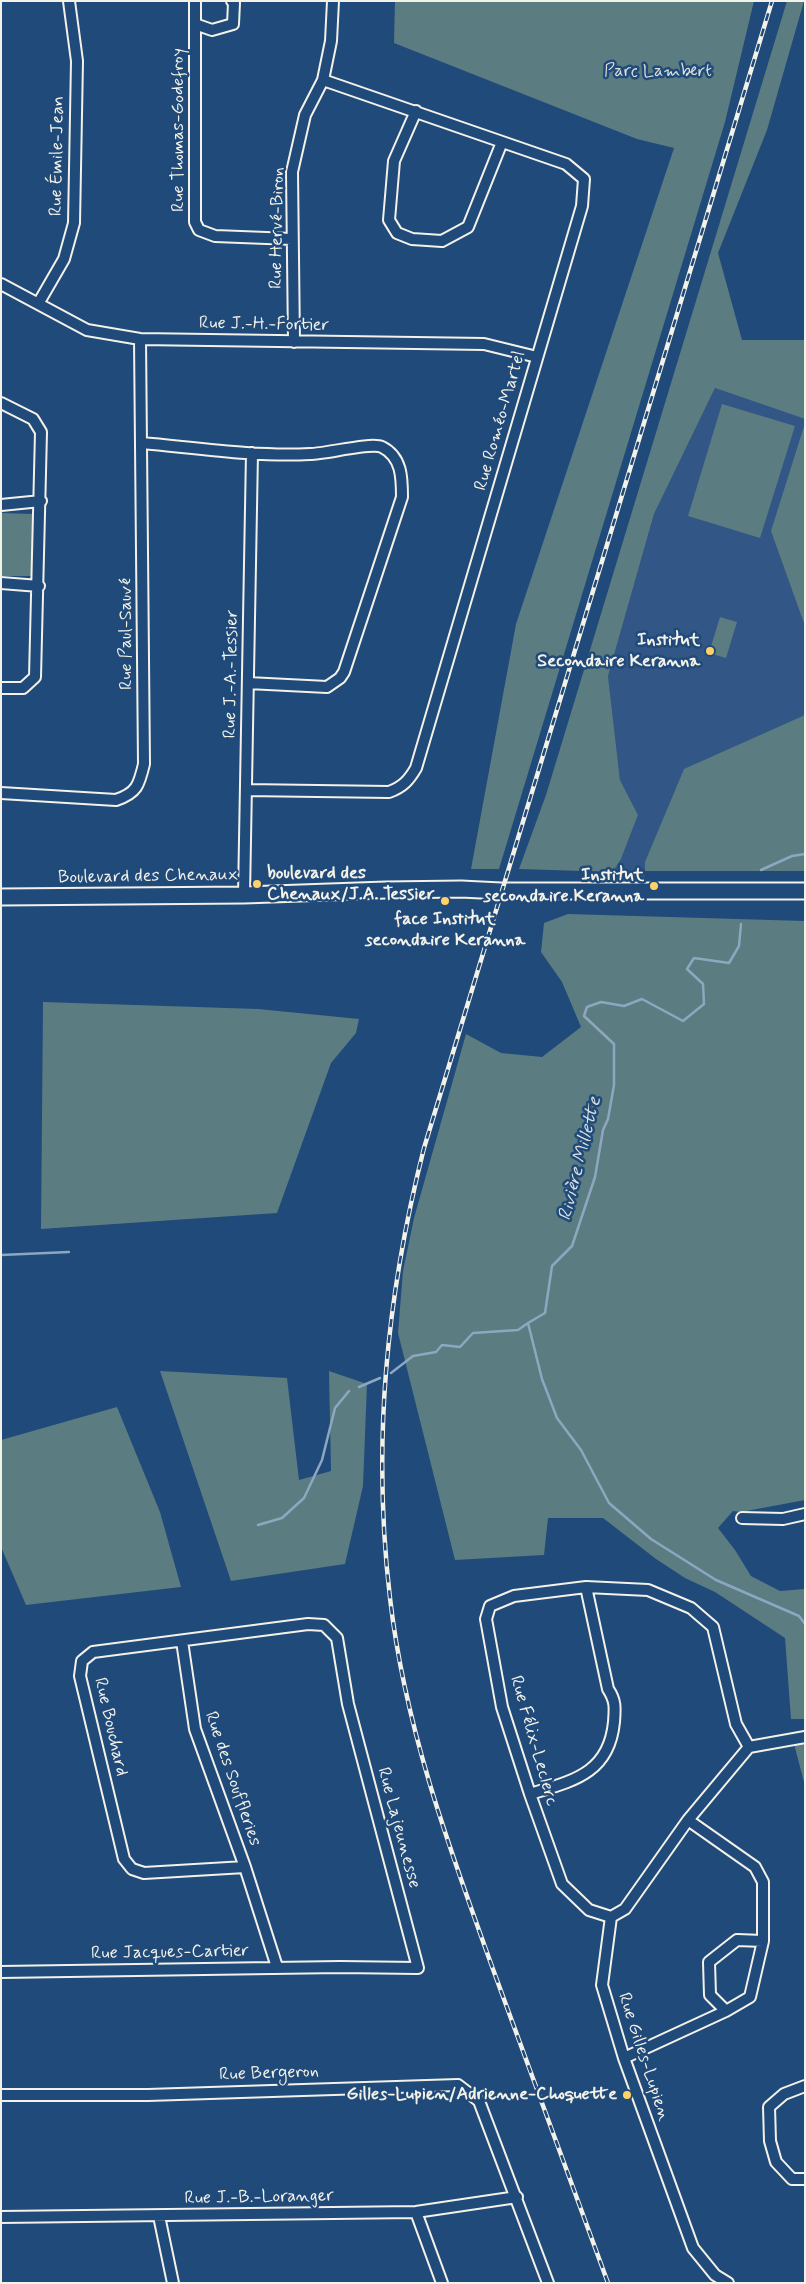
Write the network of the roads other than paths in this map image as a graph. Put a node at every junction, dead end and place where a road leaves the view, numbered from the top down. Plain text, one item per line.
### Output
1 (69, 1) edge
2 (195, 1) edge
3 (232, 1) edge
4 (333, 1) edge
5 (195, 24) junction
6 (323, 80) junction
7 (416, 111) junction
8 (502, 142) junction
9 (292, 239) junction
10 (1, 284) edge
11 (38, 304) junction
12 (140, 339) junction
13 (294, 342) junction
14 (537, 357) junction
15 (1, 403) edge
16 (142, 443) junction
17 (252, 453) junction
18 (41, 501) junction
19 (1, 506) edge
20 (1, 583) edge
21 (39, 586) junction
22 (248, 683) junction
23 (1, 688) edge
24 (246, 790) junction
25 (1, 793) edge
26 (805, 891) edge
27 (244, 895) junction
28 (1, 898) edge
29 (805, 1514) edge
30 (742, 1518) dead end
31 (586, 1587) junction
32 (324, 1625) joint
33 (182, 1641) junction
34 (805, 1737) edge
35 (749, 1747) junction
36 (530, 1794) junction
37 (688, 1820) junction
38 (245, 1867) junction
39 (611, 1917) junction
40 (764, 1941) junction
41 (340, 1966) joint
42 (277, 1968) junction
43 (1, 1972) edge
44 (726, 2011) junction
45 (624, 2058) junction
46 (805, 2086) edge
47 (1, 2095) edge
48 (805, 2179) edge
49 (517, 2197) junction
50 (416, 2212) junction
51 (159, 2216) junction
52 (1, 2217) edge
53 (173, 2283) edge
54 (442, 2283) edge
55 (548, 2283) edge
56 (728, 2283) edge

1 - 11 street, Rue Émile-Jean
2 - 5 street, Rue Thomas-Godefroy
3 - 5 street, Rue Thomas-Godefroy
4 - 6 street, Rue Hervé-Biron
5 - 9 street, Rue Thomas-Godefroy
6 - 7 street, Rue Roméo-Martel
6 - 9 street, Rue Hervé-Biron
7 - 8 street, Rue Roméo-Martel
7 - 8 street
8 - 14 street, Rue Roméo-Martel
9 - 13 street, Rue Hervé-Biron
10 - 11 street, Rue J.-H.-Fortier
11 - 12 street, Rue J.-H.-Fortier
12 - 13 street, Rue J.-H.-Fortier
12 - 16 street, Rue Paul-Sauvé
13 - 14 street, Rue J.-H.-Fortier
14 - 24 street, Rue Roméo-Martel
15 - 18 street
16 - 17 street
16 - 25 street, Rue Paul-Sauvé
17 - 22 street, Rue J.-A.-Tessier
17 - 22 street
18 - 19 street
18 - 21 street
20 - 21 street
21 - 23 street
22 - 24 street, Rue J.-A.-Tessier
24 - 27 street, Rue J.-A.-Tessier
26 - 27 main road, Boulevard des Chenaux
27 - 28 main road, Boulevard des Chenaux
29 - 30 street
31 - 35 street, Rue Félix-Leclerc
31 - 36 street
31 - 36 street, Rue Félix-Leclerc
32 - 33 street, Rue Bouchard
32 - 41 street, Rue Lajeunesse
33 - 38 street, Rue des Souffleries
33 - 38 street, Rue Bouchard
34 - 35 street
35 - 37 street
36 - 39 street, Rue Félix-Leclerc
37 - 39 street
37 - 40 street
38 - 42 street, Rue des Souffleries
39 - 45 street, Rue Gilles-Lupien
40 - 44 street
40 - 44 street
41 - 42 street, Rue Jacques-Cartier
42 - 43 street, Rue Jacques-Cartier
44 - 45 street
45 - 56 street, Rue Gilles-Lupien
46 - 48 street
47 - 49 street, Rue Bergeron
49 - 50 street, Rue J.-B.-Loranger
49 - 55 street, Rue Bergeron
50 - 51 street, Rue J.-B.-Loranger
50 - 54 street
51 - 52 street, Rue J.-B.-Loranger
51 - 53 street

